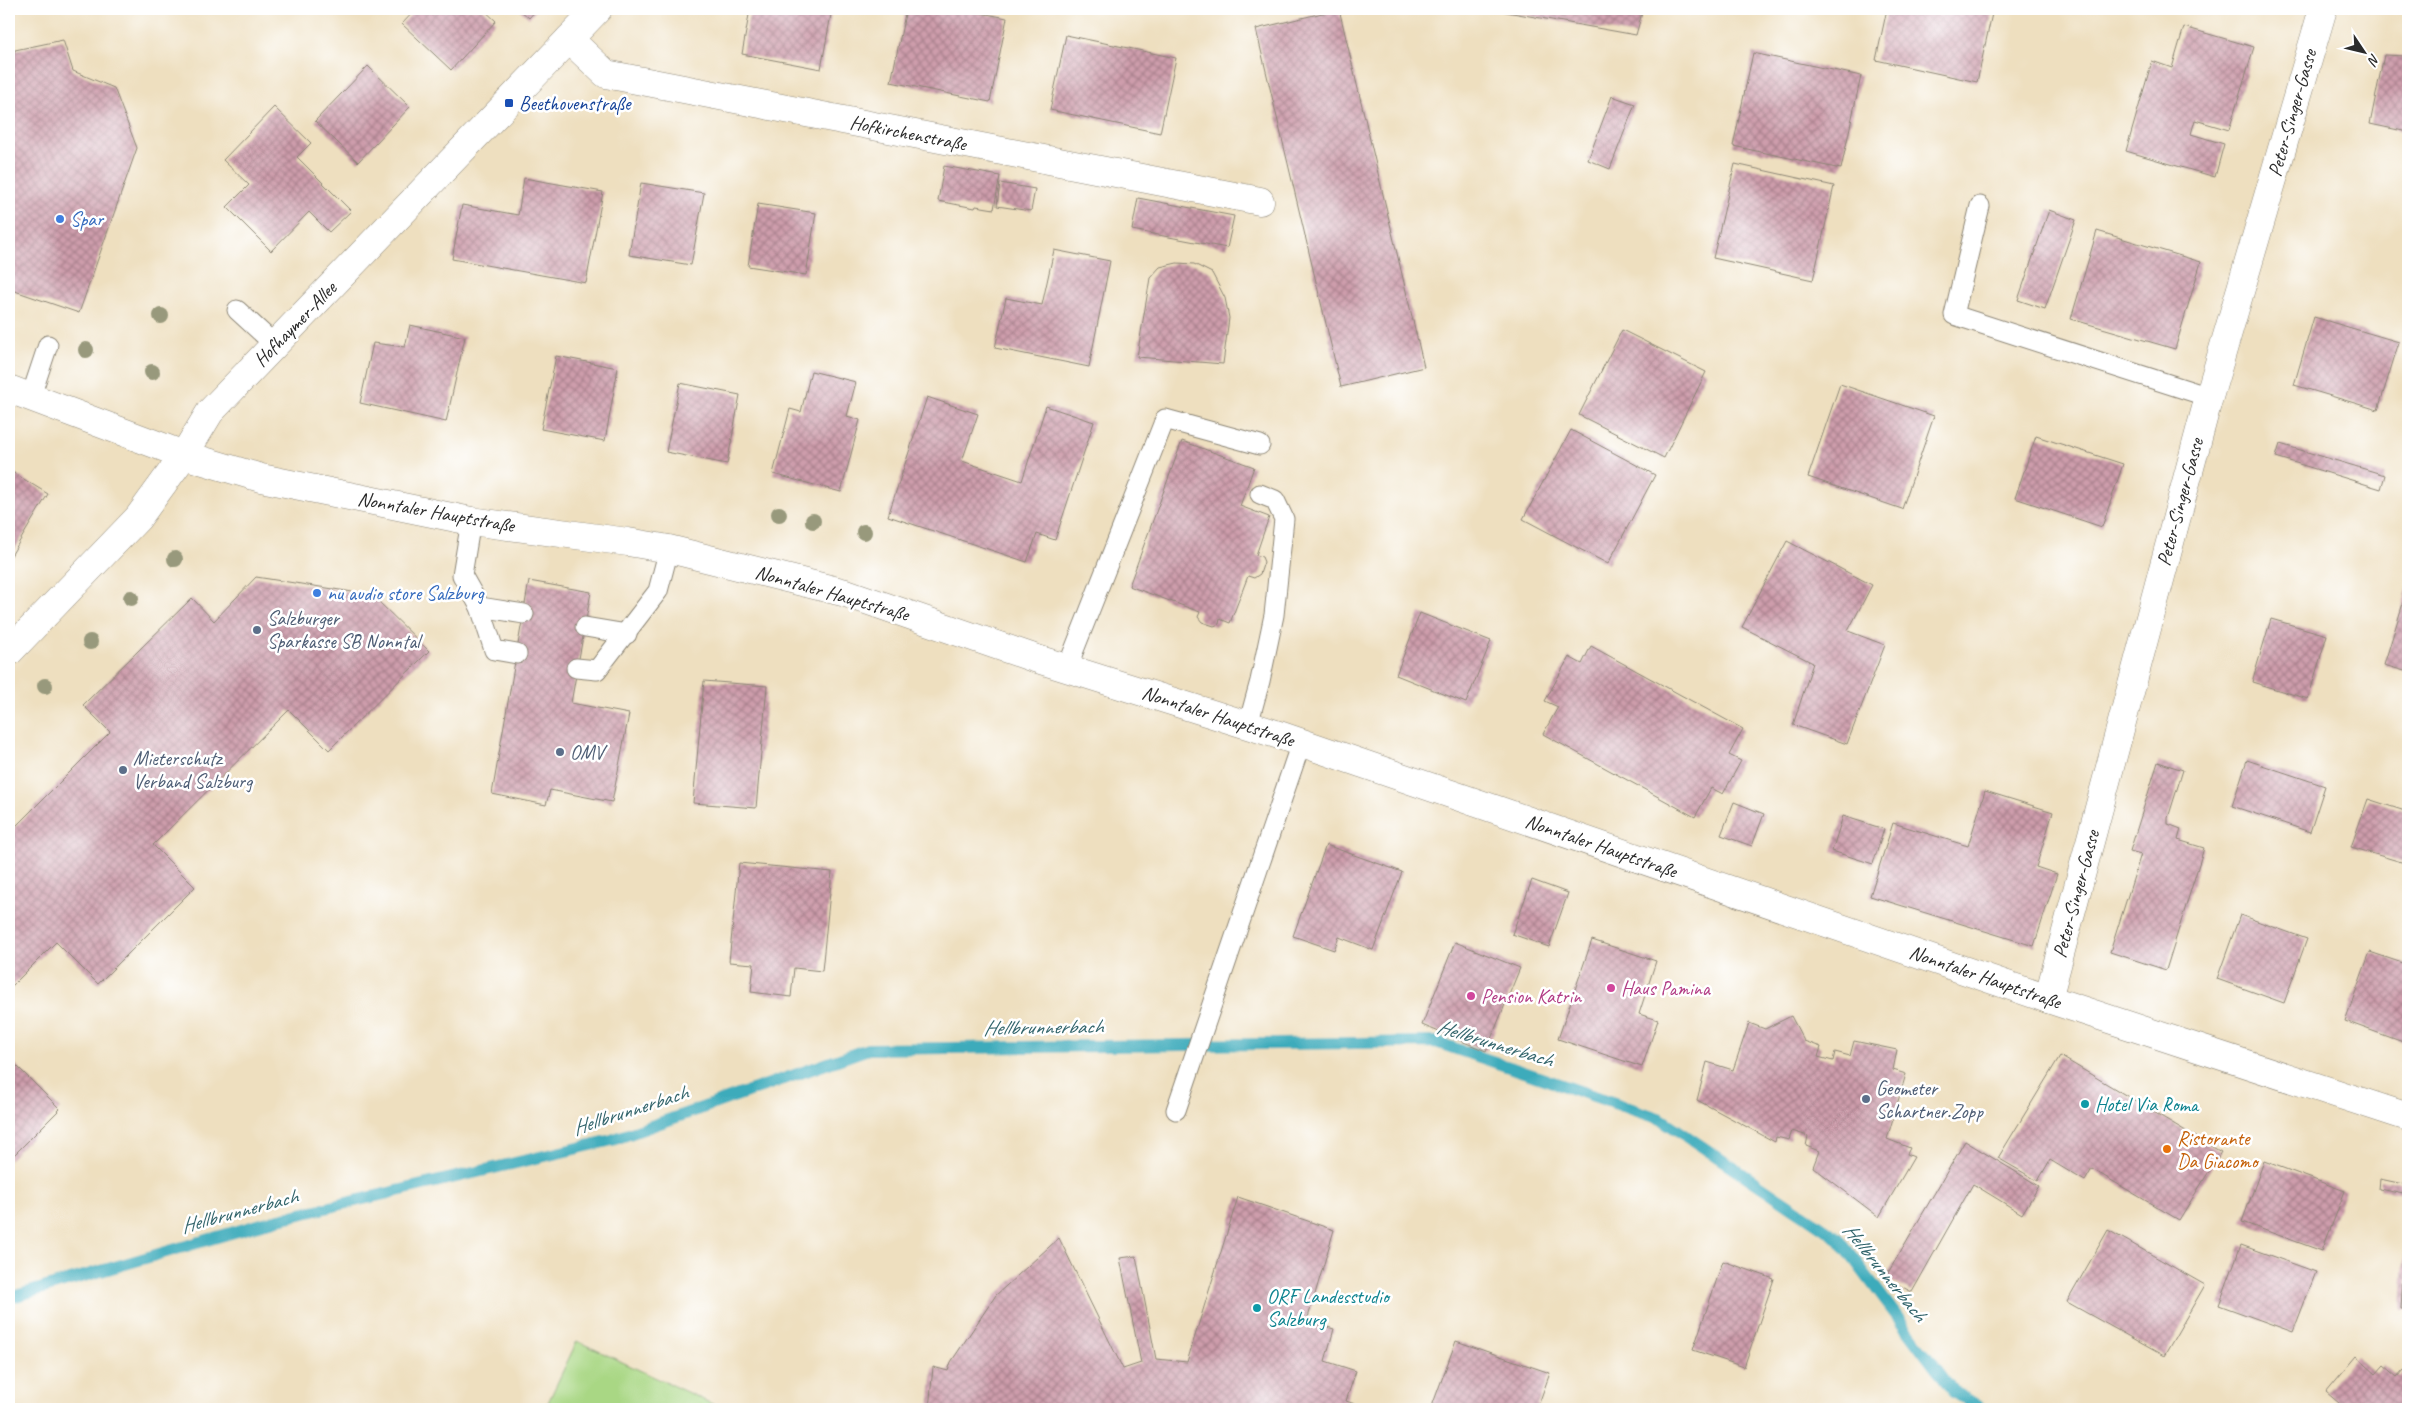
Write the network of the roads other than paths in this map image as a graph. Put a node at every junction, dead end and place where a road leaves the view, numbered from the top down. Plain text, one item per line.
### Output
1 (598, 9) edge
2 (2323, 9) edge
3 (569, 39) junction
4 (1260, 201) dead end
5 (1980, 206) dead end
6 (237, 310) dead end
7 (48, 345) dead end
8 (275, 345) junction
9 (20, 392) edge
10 (2209, 397) junction
11 (1260, 446) dead end
12 (184, 455) junction
13 (1260, 494) dead end
14 (471, 521) junction
15 (669, 550) junction
16 (480, 607) junction
17 (524, 614) dead end
18 (584, 627) dead end
19 (627, 634) junction
20 (9, 652) edge
21 (517, 654) dead end
22 (576, 668) dead end
23 (1067, 668) junction
24 (1248, 725) junction
25 (1301, 743) junction
26 (2048, 999) junction
27 (1176, 1110) dead end
28 (2408, 1117) edge

1 - 3 street, Hofhaymer-Allee
2 - 10 street, Peter-Singer-Gasse
3 - 4 street, Hofkirchenstraße
3 - 8 street, Hofhaymer-Allee
5 - 10 lane
6 - 8 lane
7 - 9 lane
8 - 12 street, Hofhaymer-Allee
9 - 12 street, Nonntaler Hauptstraße
10 - 26 street, Peter-Singer-Gasse
11 - 23 lane
12 - 14 street, Nonntaler Hauptstraße
12 - 20 street, Hofhaymer-Allee
13 - 24 lane
14 - 15 street, Nonntaler Hauptstraße
14 - 16 lane
15 - 19 lane
15 - 23 street, Nonntaler Hauptstraße
16 - 17 lane
16 - 21 lane
18 - 19 lane
19 - 22 lane
23 - 24 street, Nonntaler Hauptstraße
24 - 25 street, Nonntaler Hauptstraße
25 - 26 street, Nonntaler Hauptstraße
25 - 27 lane
26 - 28 street, Nonntaler Hauptstraße

